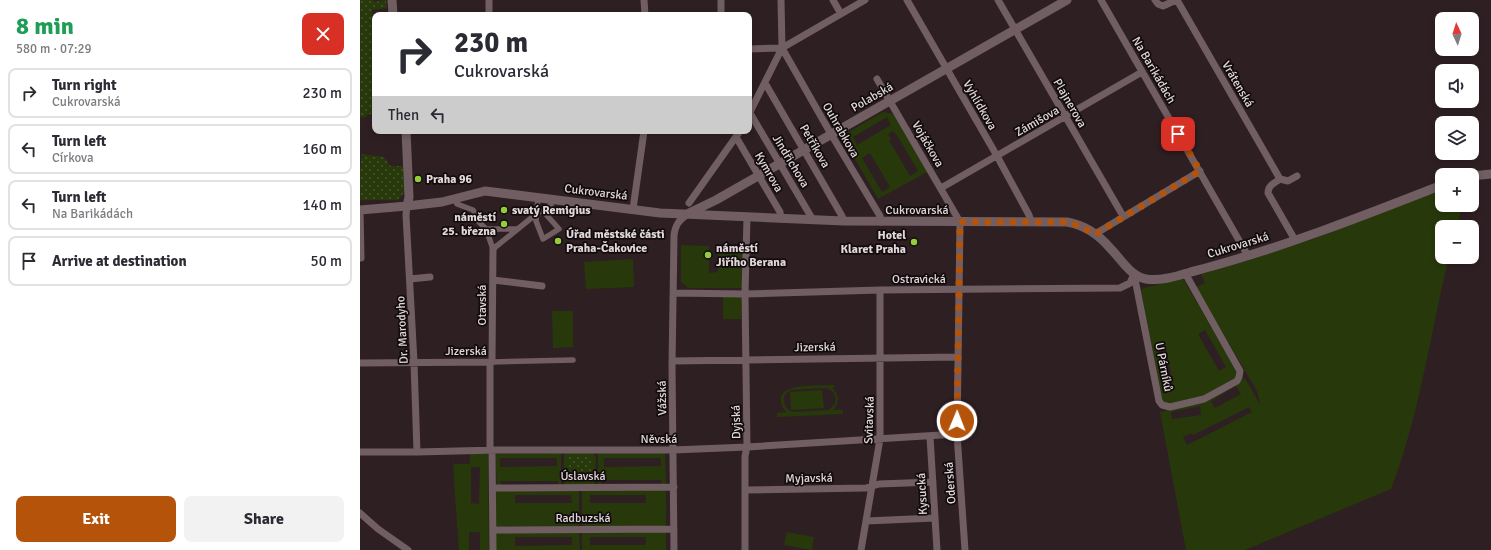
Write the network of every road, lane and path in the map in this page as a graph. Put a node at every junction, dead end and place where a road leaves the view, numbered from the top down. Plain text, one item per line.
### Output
1 (392, 0) edge
2 (489, 0) edge
3 (644, 0) edge
4 (721, 0) edge
5 (781, 0) edge
6 (833, 0) edge
7 (864, 0) edge
8 (907, 0) edge
9 (998, 0) edge
10 (1067, 0) edge
11 (1101, 0) edge
12 (1155, 0) edge
13 (1176, 0) edge
14 (394, 12) edge
15 (489, 12) edge
16 (645, 12) edge
17 (721, 12) edge
18 (841, 14) junction
19 (1015, 30) junction
20 (782, 48) junction
21 (752, 49) edge
22 (946, 69) junction
23 (1142, 72) junction
24 (878, 79) dead end
25 (765, 84) junction
26 (890, 100) junction
27 (752, 108) edge
28 (1066, 116) junction
29 (752, 118) edge
30 (406, 134) edge
31 (644, 134) edge
32 (738, 134) edge
33 (831, 134) junction
34 (804, 149) junction
35 (997, 156) junction
36 (779, 163) junction
37 (1200, 171) junction
38 (1491, 174) edge
39 (758, 175) junction
40 (1479, 175) edge
41 (1297, 176) dead end
42 (1280, 179) junction
43 (941, 188) junction
44 (1435, 188) edge
45 (538, 197) junction
46 (455, 199) junction
47 (552, 199) junction
48 (689, 203) dead end
49 (407, 206) junction
50 (633, 209) junction
51 (360, 210) edge
52 (543, 210) junction
53 (688, 214) junction
54 (535, 215) junction
55 (1123, 216) junction
56 (747, 217) junction
57 (782, 218) junction
58 (813, 220) junction
59 (844, 221) junction
60 (881, 222) junction
61 (960, 222) junction
62 (1031, 222) junction
63 (486, 229) junction
64 (518, 229) junction
65 (1095, 234) junction
66 (1295, 240) junction
67 (493, 249) junction
68 (1248, 256) junction
69 (360, 258) edge
70 (1185, 273) junction
71 (1134, 274) junction
72 (430, 277) dead end
73 (410, 279) junction
74 (493, 280) junction
75 (542, 286) dead end
76 (959, 289) junction
77 (880, 290) junction
78 (673, 293) junction
79 (745, 294) junction
80 (958, 357) junction
81 (881, 358) junction
82 (746, 359) junction
83 (573, 360) dead end
84 (673, 361) junction
85 (414, 362) junction
86 (491, 362) junction
87 (360, 363) edge
88 (957, 434) junction
89 (930, 437) junction
90 (880, 439) junction
91 (747, 447) junction
92 (491, 450) junction
93 (673, 450) junction
94 (360, 452) edge
95 (417, 452) junction
96 (933, 482) junction
97 (873, 486) junction
98 (674, 487) junction
99 (493, 488) junction
100 (746, 490) junction
101 (360, 513) edge
102 (935, 518) junction
103 (866, 521) junction
104 (674, 529) junction
105 (493, 530) junction
106 (408, 550) edge
107 (493, 550) edge
108 (674, 550) edge
109 (745, 550) edge
110 (860, 550) edge
111 (936, 550) edge
112 (965, 550) edge

1 - 14 street
2 - 15 street
3 - 16 street
4 - 17 street
5 - 20 street
6 - 18 street
7 - 18 street
8 - 22 street, Vyhlídkova
9 - 19 street, Plajnerova
10 - 19 street, Polabská
11 - 23 street, Na Barikádách
12 - 13 street, Vrátenská
13 - 42 street, Vrátenská
18 - 20 street
19 - 22 street, Polabská
19 - 28 street, Plajnerova
20 - 21 street
20 - 25 street
20 - 33 street, Ouhrabkova
22 - 26 street, Polabská
22 - 35 street, Vyhlídkova
23 - 28 street, Zámišova
23 - 37 street, Na Barikádách
24 - 26 street, Vojáčkova
25 - 27 street
25 - 34 street, Petříkova
26 - 33 street, Polabská
26 - 43 street, Vojáčkova
28 - 35 street, Zámišova
28 - 55 street, Plajnerova
29 - 36 street, Jindřichova
30 - 49 street
31 - 50 street
32 - 39 street, Kymrova
32 - 48 street
33 - 34 street, Polabská
33 - 60 street, Ouhrabkova
34 - 36 street, Polabská
34 - 59 street, Petříkova
35 - 43 street, Zámišova
35 - 62 street, Vyhlídkova
36 - 39 street, Polabská
36 - 58 street, Jindřichova
37 - 55 street
37 - 68 street, Na Barikádách
38 - 40 street
39 - 53 street, Polabská
39 - 57 street, Kymrova
41 - 42 street
42 - 66 street
43 - 61 street, Vojáčkova
44 - 66 street, Cukrovarská
45 - 46 street, Cukrovarská
45 - 47 street, Cukrovarská
45 - 54 street
46 - 49 street, Cukrovarská
46 - 63 street
47 - 50 street, Cukrovarská
47 - 52 street
49 - 51 street, Cukrovarská
49 - 73 street, Dr. Marodyho
50 - 53 street, Cukrovarská
51 - 69 street
52 - 54 street
52 - 54 street
53 - 56 street, Cukrovarská
53 - 78 street
54 - 64 street
55 - 65 street
56 - 57 street, Cukrovarská
56 - 79 street
57 - 58 street, Cukrovarská
58 - 59 street, Cukrovarská
59 - 60 street, Cukrovarská
60 - 61 street, Cukrovarská
61 - 62 street, Cukrovarská
61 - 76 street, Oderská
62 - 65 street, Cukrovarská
63 - 64 street
63 - 67 street
64 - 67 street
65 - 71 street, Cukrovarská
66 - 68 street, Cukrovarská
67 - 74 street, Otavská
68 - 70 street, Cukrovarská
70 - 71 street, Cukrovarská
70 - 71 street, U Párníků
71 - 76 street, Ostravická
72 - 73 street
73 - 85 street, Dr. Marodyho
74 - 75 street
74 - 86 street, Otavská
76 - 77 street, Ostravická
76 - 80 street, Oderská
77 - 79 street, Ostravická
77 - 81 street, Svitavská
78 - 79 street
78 - 84 street, Vážská
79 - 82 street, Dyjská
80 - 81 street, Jizerská
80 - 88 street, Oderská
81 - 82 street, Jizerská
81 - 90 street, Svitavská
82 - 84 street, Jizerská
82 - 91 street, Dyjská
83 - 86 street, Jizerská
84 - 93 street, Vážská
85 - 86 street, Jizerská
85 - 87 street, Jizerská
85 - 95 street, Dr. Marodyho
86 - 92 street, Otavská
88 - 89 street, Něvská
88 - 112 street, Oderská
89 - 90 street, Něvská
89 - 96 street, Kysucká
90 - 91 street, Něvská
90 - 97 street, Svitavská
91 - 93 street, Něvská
91 - 100 street, Dyjská
92 - 93 street, Něvská
92 - 95 street, Něvská
92 - 99 street, Otavská
93 - 98 street, Vážská
94 - 95 street, Něvská
96 - 97 street, Myjavská
96 - 102 street, Kysucká
97 - 100 street, Myjavská
97 - 103 street, Svitavská
98 - 99 street, Úslavská
98 - 104 street, Vážská
99 - 105 street, Otavská
100 - 109 street, Dyjská
101 - 106 street
102 - 103 street
102 - 111 street, Kysucká
103 - 110 street, Svitavská
104 - 105 street, Radbuzská
104 - 108 street, Vážská
105 - 107 street, Otavská

